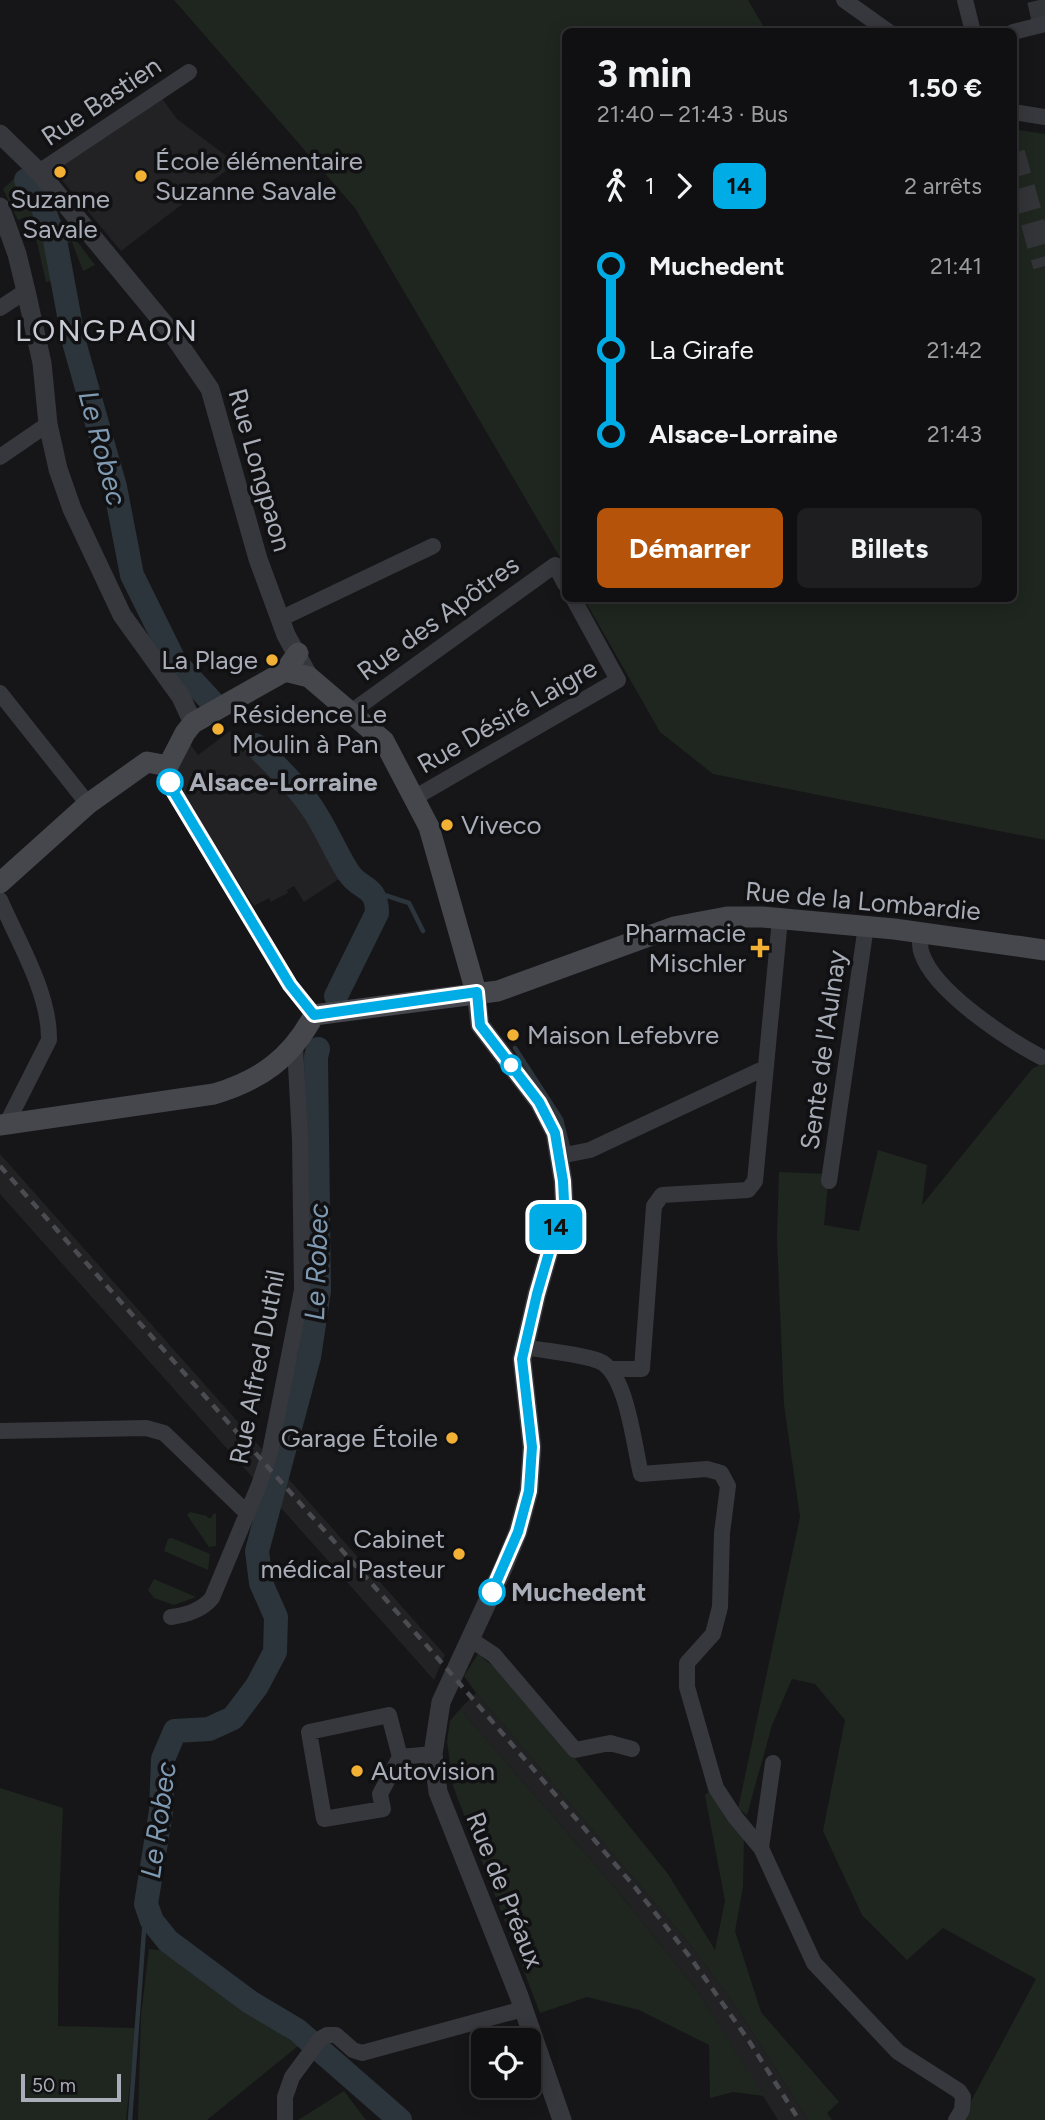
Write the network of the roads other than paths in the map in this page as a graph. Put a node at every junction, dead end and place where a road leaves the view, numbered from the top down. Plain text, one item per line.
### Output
1 (844, 0) edge
2 (965, 0) edge
3 (1045, 24) edge
4 (883, 28) edge
5 (971, 28) edge
6 (1017, 31) edge
7 (189, 72) dead end
8 (1017, 113) edge
9 (1045, 117) edge
10 (2, 142) edge
11 (39, 172) junction
12 (0, 207) edge
13 (26, 291) junction
14 (0, 308) edge
15 (48, 425) junction
16 (0, 457) edge
17 (433, 546) dead end
18 (562, 578) edge
19 (575, 602) edge
20 (280, 619) junction
21 (298, 653) junction
22 (285, 671) junction
23 (309, 677) junction
24 (0, 693) edge
25 (351, 712) junction
26 (193, 723) junction
27 (168, 766) junction
28 (414, 798) junction
29 (88, 804) junction
30 (0, 883) edge
31 (0, 900) edge
32 (780, 919) junction
33 (866, 926) junction
34 (921, 932) junction
35 (1045, 950) edge
36 (477, 992) junction
37 (314, 1015) junction
38 (295, 1047) junction
39 (1041, 1056) dead end
40 (765, 1068) junction
41 (2, 1120) edge
42 (560, 1156) junction
43 (829, 1181) dead end
44 (525, 1347) junction
45 (611, 1369) junction
46 (0, 1431) edge
47 (247, 1513) junction
48 (171, 1617) dead end
49 (470, 1639) junction
50 (632, 1749) dead end
51 (433, 1754) junction
52 (400, 1757) junction
53 (773, 1763) dead end
54 (761, 1848) junction
55 (523, 2010) junction
56 (285, 2120) edge
57 (562, 2120) edge
58 (956, 2120) edge

1 - 4 street
2 - 5 street
3 - 6 street
7 - 11 street, Rue Bastien
8 - 9 street
10 - 11 street, Rue Longpaon
11 - 20 street, Rue Longpaon
12 - 13 street
13 - 14 street
13 - 15 street
15 - 16 street
15 - 26 street
17 - 20 street
18 - 25 street, Rue des Apôtres
19 - 28 street, Rue Désiré Laigre
20 - 21 street, Rue Longpaon
21 - 22 main road
21 - 23 street, Rue Longpaon
22 - 23 main road
22 - 26 main road
23 - 25 main road
24 - 29 street
25 - 28 main road
26 - 27 main road
27 - 29 main road
27 - 37 street
28 - 36 main road
29 - 30 main road
31 - 41 street
32 - 33 main road, Rue de la Lombardie
32 - 36 main road, Rue de la Lombardie
32 - 40 street
33 - 34 main road, Rue de la Lombardie
33 - 43 street, Sente de l'Aulnay
34 - 35 main road, Rue de la Lombardie
34 - 39 street
36 - 37 main road, Rue de la Lombardie
36 - 42 street, Rue de Préaux
37 - 38 main road
38 - 41 main road
38 - 47 street, Rue Alfred Duthil
40 - 42 street
40 - 45 street
42 - 44 street, Rue de Préaux
44 - 45 street
44 - 49 street, Rue de Préaux
45 - 54 street
46 - 47 street
47 - 48 street, Rue Alfred Duthil
49 - 50 street
49 - 51 street, Rue de Préaux
51 - 52 street
51 - 55 street, Rue de Préaux
52 - 52 street
53 - 54 street
54 - 58 street
55 - 56 street
55 - 57 street, Rue de Préaux

